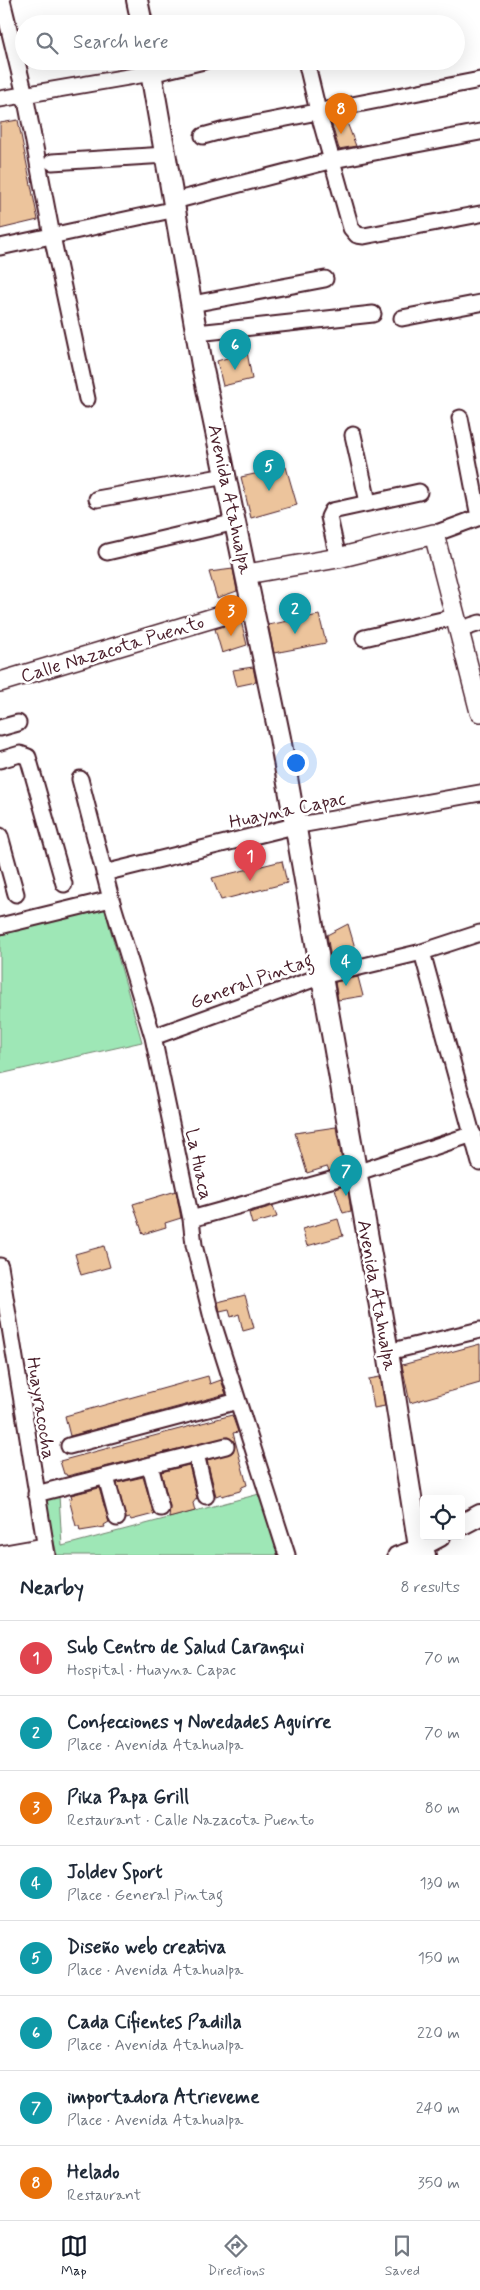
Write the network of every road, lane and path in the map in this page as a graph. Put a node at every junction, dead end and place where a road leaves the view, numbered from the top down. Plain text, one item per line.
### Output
1 (2, 0) edge
2 (137, 0) edge
3 (140, 15) edge
4 (15, 54) edge
5 (19, 70) edge
6 (137, 70) edge
7 (151, 70) edge
8 (308, 70) edge
9 (480, 80) edge
10 (25, 95) junction
11 (0, 99) edge
12 (318, 111) junction
13 (480, 132) edge
14 (204, 136) dead end
15 (166, 155) junction
16 (333, 160) junction
17 (52, 162) dead end
18 (175, 205) junction
19 (480, 214) edge
20 (52, 236) junction
21 (0, 247) edge
22 (325, 279) dead end
23 (480, 302) edge
24 (192, 304) junction
25 (373, 314) dead end
26 (402, 318) dead end
27 (197, 333) junction
28 (87, 399) dead end
29 (460, 418) dead end
30 (353, 435) dead end
31 (226, 476) junction
32 (418, 492) dead end
33 (96, 499) dead end
34 (368, 502) junction
35 (480, 517) edge
36 (236, 522) junction
37 (434, 534) junction
38 (107, 552) dead end
39 (338, 558) junction
40 (247, 574) junction
41 (253, 606) junction
42 (480, 623) edge
43 (456, 624) junction
44 (364, 638) dead end
45 (0, 682) edge
46 (480, 712) edge
47 (18, 723) dead end
48 (0, 728) edge
49 (0, 760) edge
50 (80, 779) dead end
51 (480, 792) edge
52 (294, 826) junction
53 (0, 836) edge
54 (104, 873) junction
55 (64, 884) dead end
56 (16, 894) dead end
57 (111, 899) junction
58 (0, 926) edge
59 (480, 933) edge
60 (422, 952) junction
61 (322, 976) junction
62 (153, 1037) junction
63 (473, 1134) junction
64 (480, 1163) edge
65 (356, 1173) junction
66 (191, 1219) junction
67 (0, 1266) edge
68 (480, 1330) edge
69 (6, 1347) edge
70 (388, 1352) junction
71 (238, 1401) junction
72 (69, 1446) dead end
73 (226, 1446) dead end
74 (196, 1454) junction
75 (150, 1465) junction
76 (106, 1477) junction
77 (36, 1494) junction
78 (206, 1496) dead end
79 (161, 1508) dead end
80 (480, 1515) edge
81 (117, 1518) dead end
82 (465, 1523) edge
83 (435, 1540) edge
84 (46, 1551) edge
85 (422, 1551) edge
86 (0, 1554) edge
87 (286, 1555) edge
88 (396, 1555) edge

1 - 4 street
2 - 3 main road
5 - 10 street
6 - 10 street
7 - 15 main road, Avenida Atahualpa
8 - 12 street
9 - 12 street
10 - 11 street
10 - 20 street
12 - 14 street
12 - 16 street
13 - 16 street
15 - 17 street
15 - 18 main road, Avenida Atahualpa
16 - 18 street
16 - 19 street
18 - 20 street
18 - 24 main road, Avenida Atahualpa
20 - 21 street
20 - 28 street
22 - 24 street
23 - 26 street
24 - 27 main road, Avenida Atahualpa
25 - 27 street
27 - 31 main road, Avenida Atahualpa
29 - 35 street
30 - 34 street
31 - 33 street
31 - 36 main road, Avenida Atahualpa
32 - 34 street
34 - 39 street
35 - 37 street
36 - 38 street
36 - 40 main road, Avenida Atahualpa
37 - 39 street
37 - 43 street
39 - 40 street
40 - 41 main road, Avenida Atahualpa
41 - 45 street, Calle Nazacota Puento
41 - 52 main road, Avenida Atahualpa
42 - 43 street
43 - 44 street
43 - 46 street
47 - 48 street
49 - 55 street
50 - 54 street, La Huaca
51 - 52 street, Huayna Capac
52 - 54 street, Huayna Capac
52 - 61 main road, Avenida Atahualpa
53 - 56 street
54 - 57 street, La Huaca
57 - 58 street
57 - 62 street, La Huaca
59 - 60 street, General Pintag
60 - 61 street, General Pintag
60 - 63 street
61 - 62 street, General Pintag
61 - 65 main road, Avenida Atahualpa
62 - 66 street, La Huaca
63 - 64 street
63 - 65 street
65 - 66 street
65 - 70 main road, Avenida Atahualpa
66 - 71 street, La Huaca
67 - 69 street, Huayracocha
68 - 70 street
69 - 77 street, Huayracocha
70 - 85 main road, Avenida Atahualpa
71 - 72 street
71 - 87 street, La Huaca
73 - 74 street
74 - 75 street
74 - 78 street
75 - 76 street
75 - 79 street
76 - 77 street
76 - 81 street
77 - 84 street, Huayracocha
80 - 82 main road
83 - 85 main road
84 - 86 street
85 - 88 street

